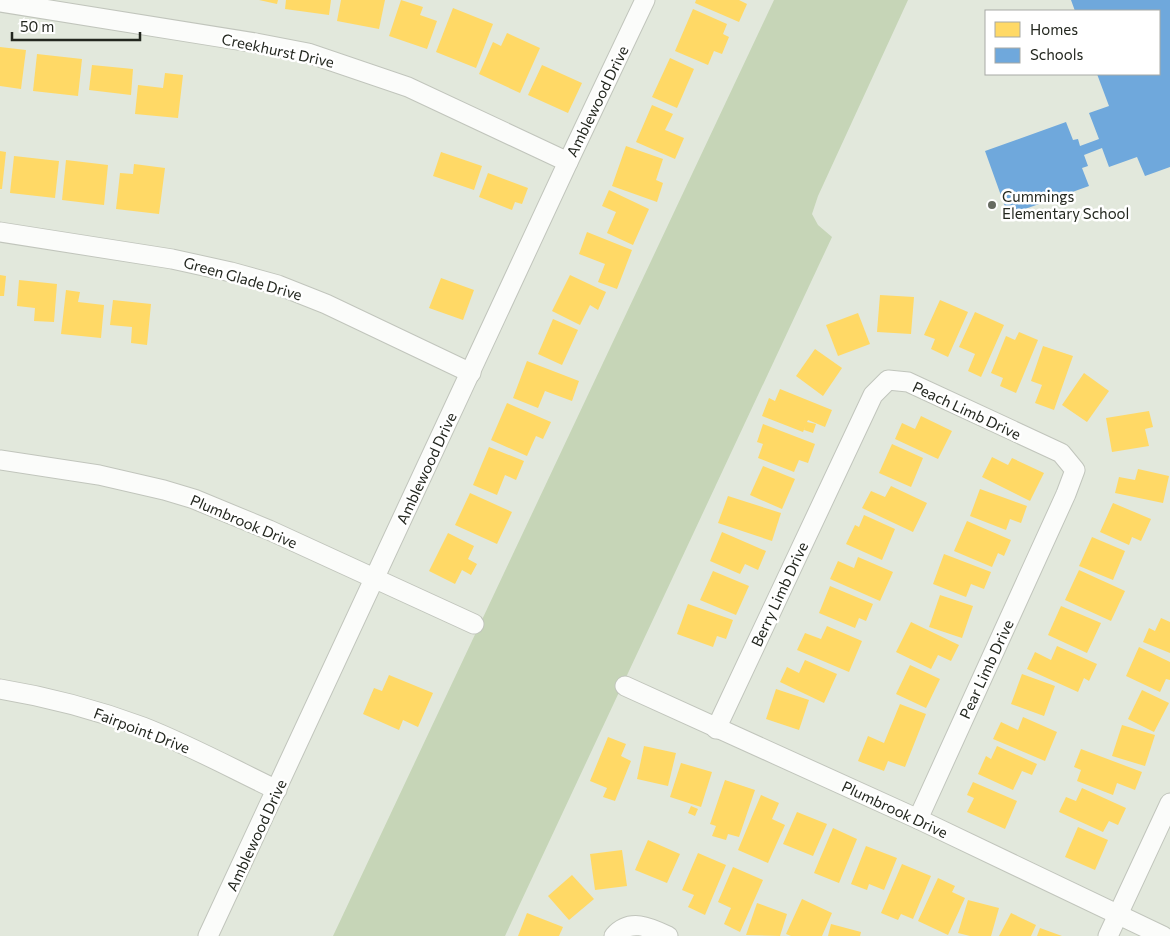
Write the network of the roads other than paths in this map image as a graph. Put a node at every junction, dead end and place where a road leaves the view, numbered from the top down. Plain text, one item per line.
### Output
1 (645, 0) edge
2 (0, 2) edge
3 (568, 162) junction
4 (0, 232) edge
5 (471, 372) junction
6 (0, 460) edge
7 (842, 460) joint
8 (1055, 519) joint
9 (374, 579) junction
10 (474, 624) dead end
11 (625, 686) dead end
12 (0, 689) edge
13 (716, 728) junction
14 (277, 790) junction
15 (1170, 804) edge
16 (918, 819) junction
17 (1118, 914) junction
18 (208, 936) edge
19 (614, 936) edge
20 (668, 936) edge
21 (1108, 936) edge
22 (1163, 936) edge

1 - 3 street, Amblewood Drive
2 - 3 street, Creekhurst Drive
3 - 5 street, Amblewood Drive
4 - 5 street, Green Glade Drive
5 - 9 street, Amblewood Drive
6 - 9 street, Plumbrook Drive
7 - 8 street, Peach Limb Drive
7 - 13 street, Berry Limb Drive
8 - 16 street, Pear Limb Drive
9 - 10 street, Plumbrook Drive
9 - 14 street, Amblewood Drive
11 - 13 street, Plumbrook Drive
12 - 14 street, Fairpoint Drive
13 - 16 street, Plumbrook Drive
14 - 18 street, Amblewood Drive
15 - 17 street
16 - 17 street, Plumbrook Drive
17 - 21 street
17 - 22 street, Plumbrook Drive
19 - 20 street

